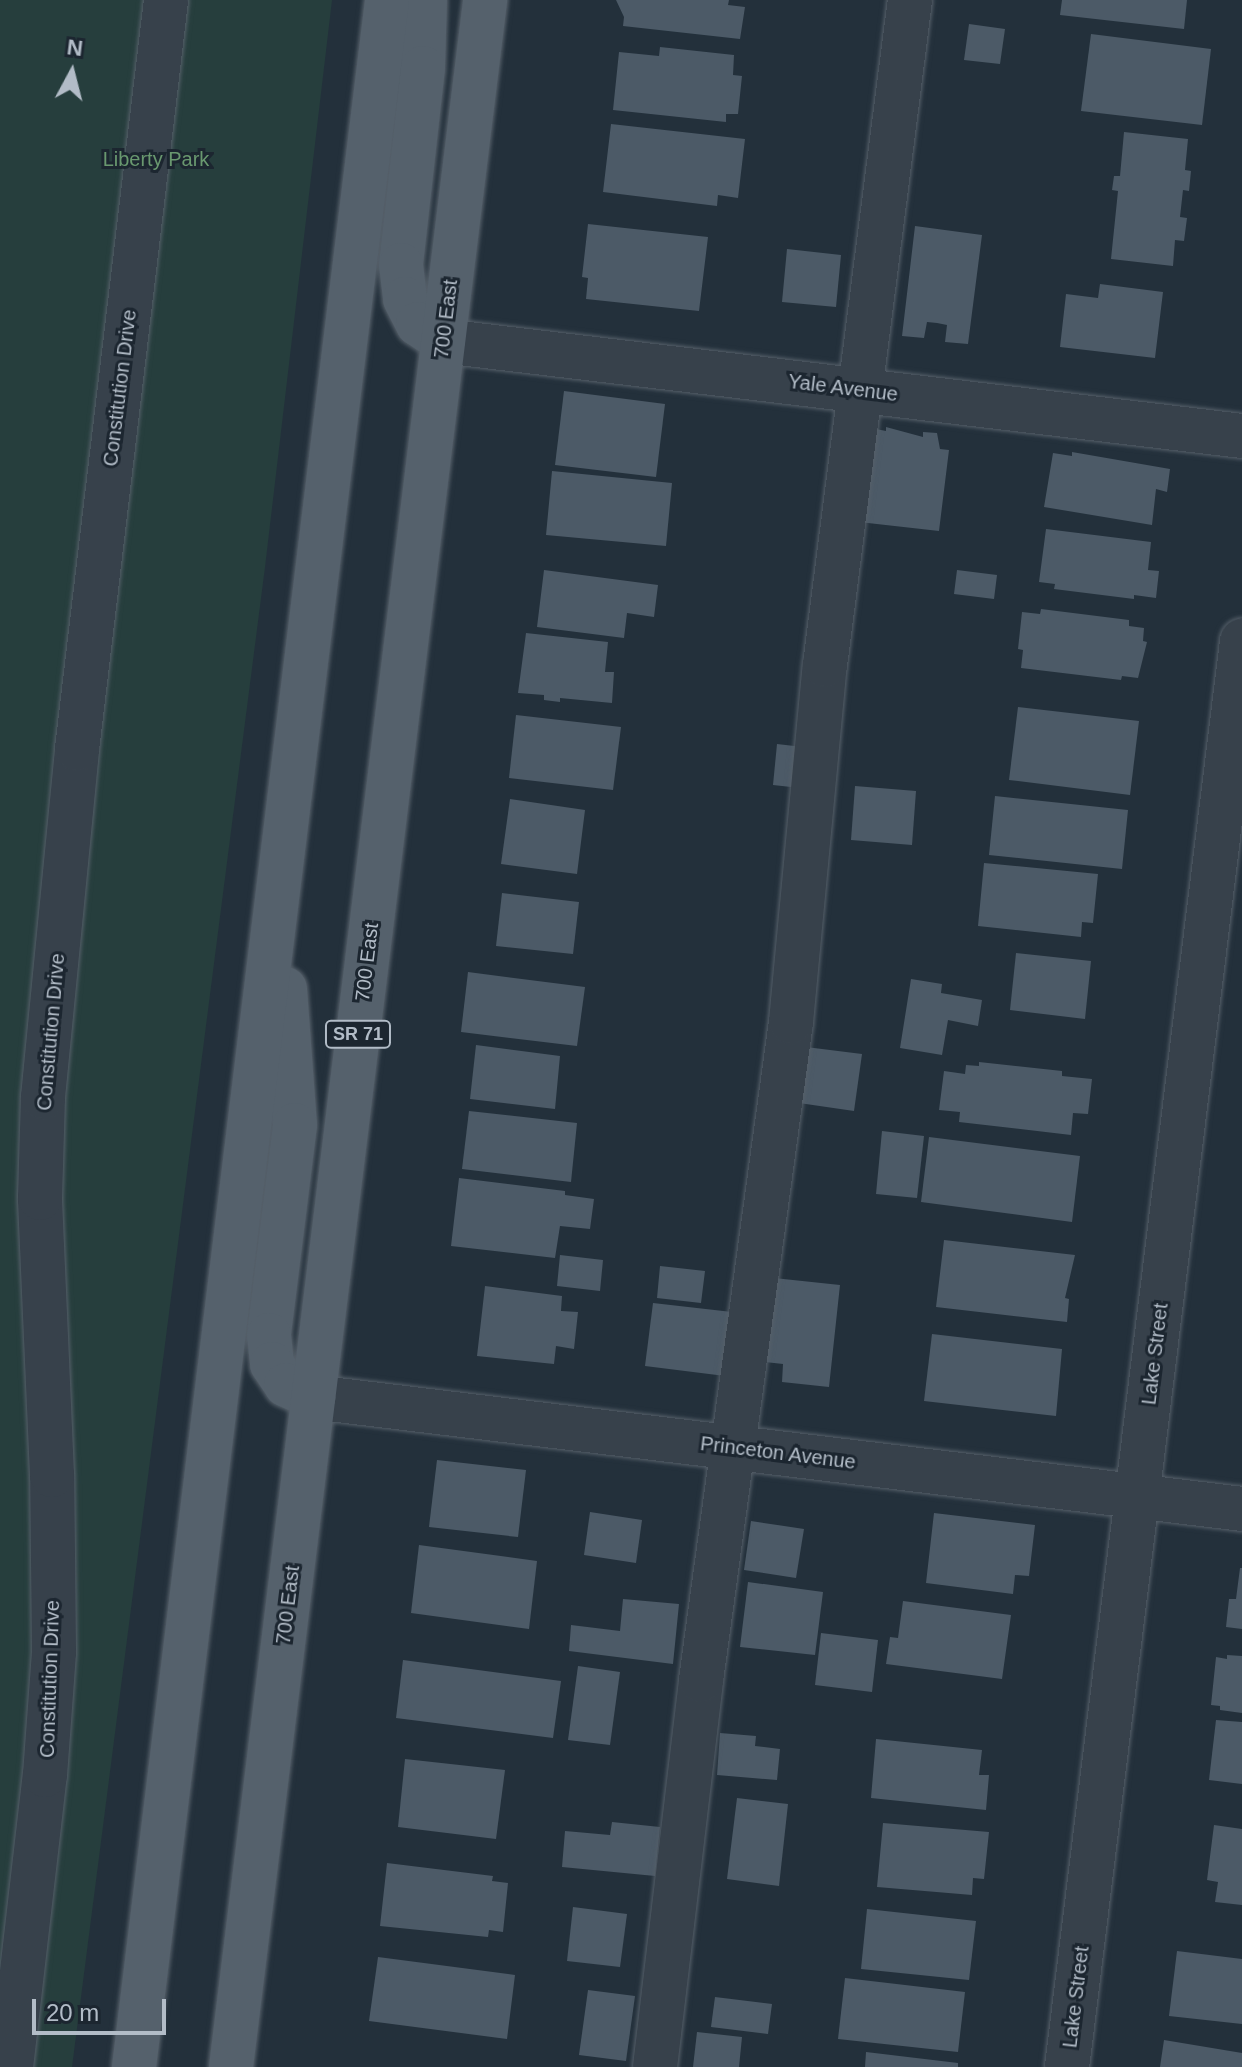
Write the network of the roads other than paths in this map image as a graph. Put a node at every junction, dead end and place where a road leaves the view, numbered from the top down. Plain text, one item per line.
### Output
1 (166, 0) edge
2 (387, 0) edge
3 (425, 0) edge
4 (485, 0) edge
5 (910, 0) edge
6 (443, 341) junction
7 (858, 390) junction
8 (1242, 436) edge
9 (1242, 641) edge
10 (278, 891) junction
11 (313, 1397) junction
12 (732, 1448) junction
13 (1137, 1496) junction
14 (1242, 1509) edge
15 (11, 2067) edge
16 (134, 2067) edge
17 (231, 2067) edge
18 (655, 2067) edge
19 (1067, 2067) edge

1 - 15 street, Constitution Drive
2 - 10 main road
3 - 6 main road
4 - 6 main road, 700 East / SR 71
5 - 7 street
6 - 7 street, Yale Avenue
6 - 11 main road, 700 East / SR 71
7 - 8 street, Yale Avenue
7 - 12 street
9 - 13 street, Lake Street
10 - 11 main road
10 - 16 main road
11 - 12 street, Princeton Avenue
11 - 17 main road, 700 East / SR 71
12 - 13 street, Princeton Avenue
12 - 18 street
13 - 14 street, Princeton Avenue
13 - 19 street, Lake Street

